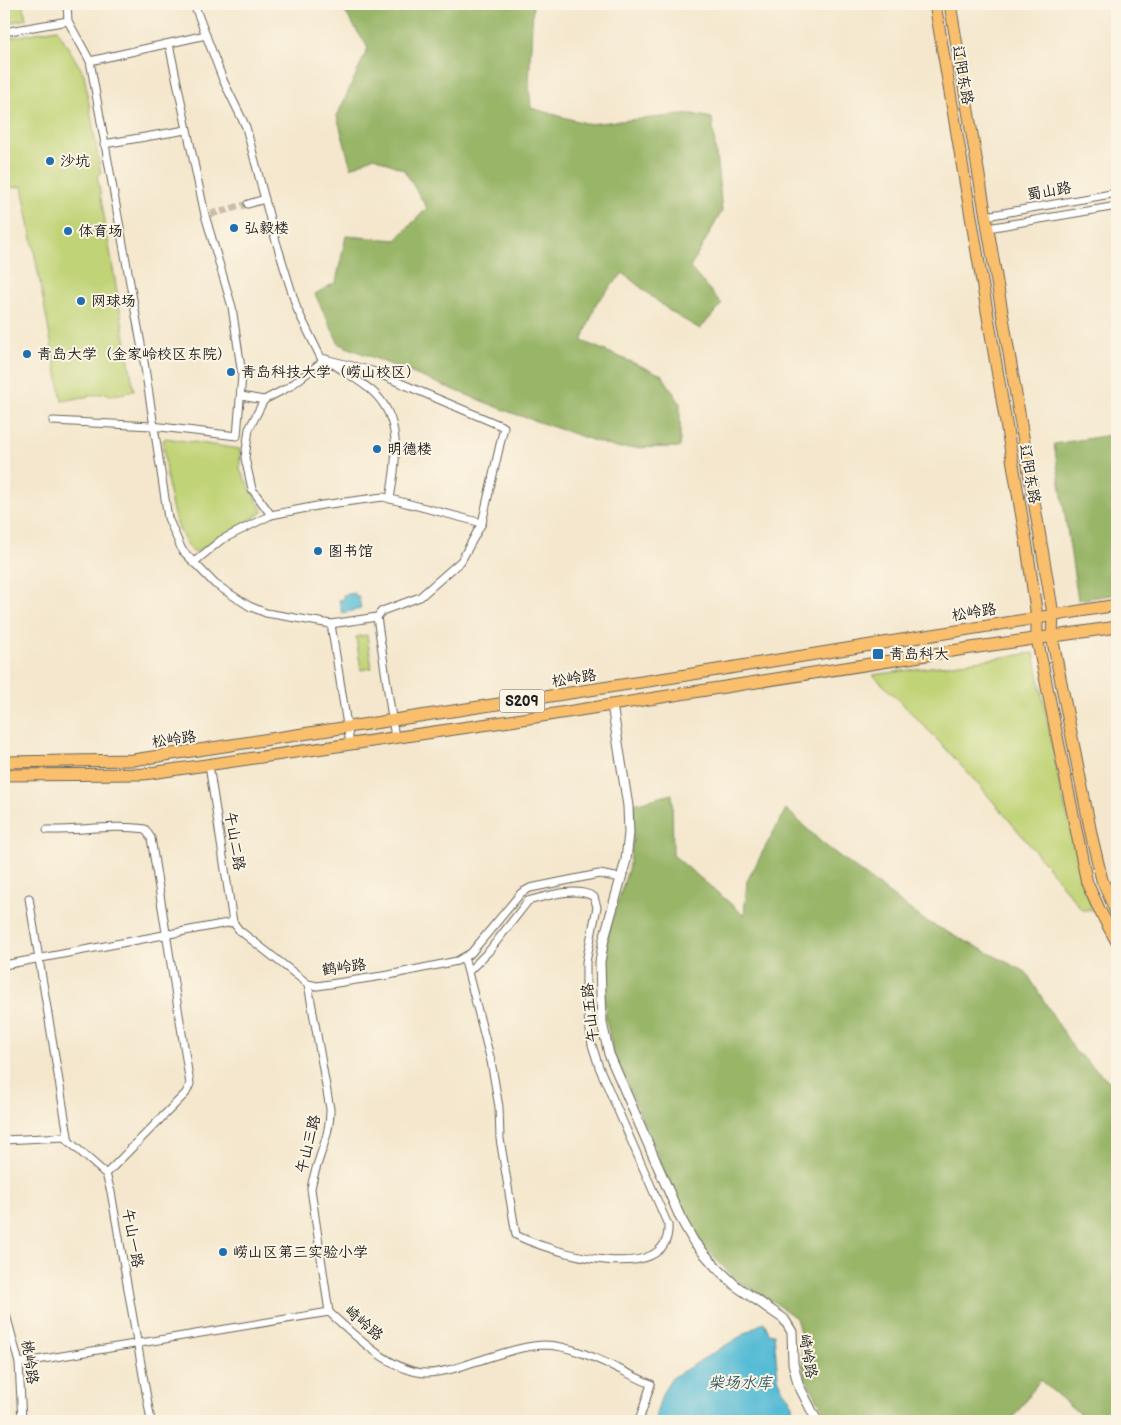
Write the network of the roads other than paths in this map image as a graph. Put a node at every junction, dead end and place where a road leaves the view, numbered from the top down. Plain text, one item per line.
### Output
1 (67, 4) edge
2 (194, 4) edge
3 (936, 4) edge
4 (950, 4) edge
5 (68, 21) junction
6 (4, 32) edge
7 (206, 35) junction
8 (168, 44) junction
9 (90, 62) junction
10 (186, 130) junction
11 (104, 144) junction
12 (1117, 193) edge
13 (265, 199) junction
14 (248, 204) tunnel mouth
15 (1117, 206) edge
16 (986, 216) junction
17 (988, 228) junction
18 (326, 359) junction
19 (241, 396) junction
20 (264, 400) junction
21 (53, 421) dead end
22 (152, 426) junction
23 (390, 498) junction
24 (271, 514) junction
25 (482, 523) junction
26 (193, 563) junction
27 (1117, 604) edge
28 (1053, 614) junction
29 (377, 617) junction
30 (1037, 617) junction
31 (331, 624) junction
32 (1117, 627) edge
33 (1052, 637) junction
34 (1038, 638) junction
35 (612, 705) junction
36 (393, 721) junction
37 (347, 727) junction
38 (395, 738) junction
39 (350, 744) junction
40 (4, 762) edge
41 (210, 765) junction
42 (4, 775) edge
43 (47, 830) dead end
44 (621, 878) junction
45 (29, 898) dead end
46 (1117, 914) edge
47 (233, 922) junction
48 (166, 934) junction
49 (1117, 942) edge
50 (464, 957) junction
51 (39, 958) junction
52 (4, 965) edge
53 (469, 971) junction
54 (308, 984) junction
55 (4, 1140) edge
56 (69, 1142) junction
57 (106, 1174) junction
58 (762, 1303) joint
59 (4, 1307) edge
60 (329, 1312) junction
61 (136, 1343) junction
62 (19, 1363) junction
63 (22, 1421) edge
64 (152, 1421) edge
65 (639, 1421) edge
66 (818, 1421) edge

1 - 5 street
2 - 7 street
3 - 30 main road, 辽阳东路
4 - 16 main road, 辽阳东路
5 - 6 street
5 - 9 street
7 - 8 street
7 - 13 street
8 - 9 street
8 - 10 street
9 - 11 street
10 - 11 street
10 - 19 street
11 - 22 street
12 - 16 street, 蜀山路
13 - 14 street
13 - 18 street
15 - 17 street, 蜀山路
16 - 17 main road, 辽阳东路
17 - 28 main road, 辽阳东路
18 - 20 street
18 - 23 street
18 - 25 street
19 - 20 street
19 - 22 street
20 - 24 street
21 - 22 street
22 - 26 street
23 - 24 street
23 - 25 street
24 - 26 street
25 - 29 street
26 - 31 street
27 - 28 main road, 松岭路 / S209
28 - 30 main road, 松岭路 / S209
28 - 33 main road, 辽阳东路
29 - 31 street
29 - 36 street
30 - 34 main road, 辽阳东路
30 - 36 main road, 松岭路 / S209
31 - 37 street
32 - 33 main road, 松岭路 / S209
33 - 34 main road, 松岭路 / S209
33 - 46 main road, 辽阳东路
34 - 35 main road, 松岭路 / S209
34 - 49 main road, 辽阳东路
35 - 38 main road, 松岭路 / S209
35 - 44 street, 午山五路
36 - 37 main road, 松岭路 / S209
36 - 38 street
37 - 39 street
37 - 40 main road, 松岭路 / S209
38 - 39 main road, 松岭路 / S209
39 - 41 main road, 松岭路 / S209
41 - 42 main road, 松岭路 / S209
41 - 47 street, 午山二路
43 - 48 street
44 - 50 street, 鹤岭路
44 - 58 street, 午山五路
45 - 51 street
47 - 48 street
47 - 54 street, 鹤岭路
48 - 51 street
48 - 57 street
50 - 53 street
50 - 54 street, 鹤岭路
51 - 52 street
51 - 56 street
53 - 53 street
54 - 60 street, 午山三路
55 - 56 street
56 - 57 street
57 - 61 street, 午山一路
58 - 66 street, 崎岭路
59 - 62 street, 桃岭路
60 - 61 street, 崎岭路
60 - 65 street, 崎岭路
61 - 62 street, 崎岭路
61 - 64 street, 午山一路
62 - 63 street, 桃岭路

